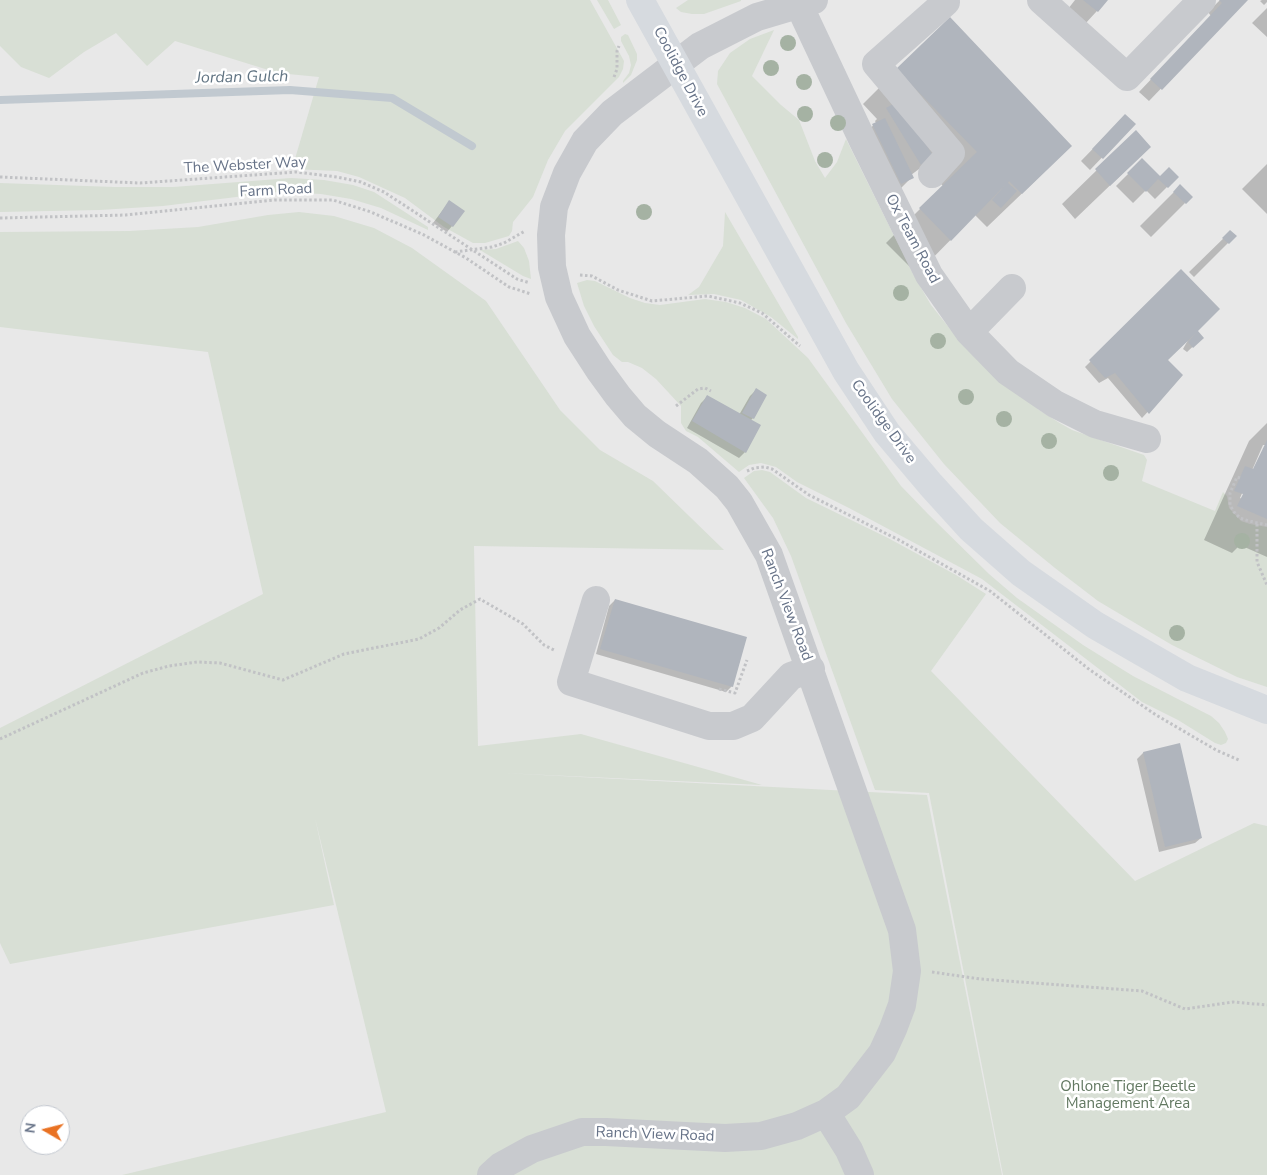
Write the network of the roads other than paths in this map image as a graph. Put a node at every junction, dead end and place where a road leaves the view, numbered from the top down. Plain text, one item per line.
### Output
1 (640, 0) edge
2 (1041, 0) edge
3 (1202, 0) edge
4 (807, 2) edge
5 (946, 2) dead end
6 (676, 64) junction
7 (932, 174) dead end
8 (1012, 288) dead end
9 (969, 332) junction
10 (1147, 439) dead end
11 (596, 600) dead end
12 (811, 669) junction
13 (1267, 710) edge
14 (826, 1113) junction
15 (491, 1175) edge
16 (860, 1175) edge

1 - 6 main road, Coolidge Drive
2 - 3 street
4 - 6 street, Ranch View Road
4 - 9 street, Ox Team Road
5 - 7 street
6 - 12 street, Ranch View Road
6 - 13 main road, Coolidge Drive
8 - 9 street
9 - 10 street, Ox Team Road
11 - 12 street
12 - 14 street, Ranch View Road
14 - 15 street, Ranch View Road
14 - 16 street

